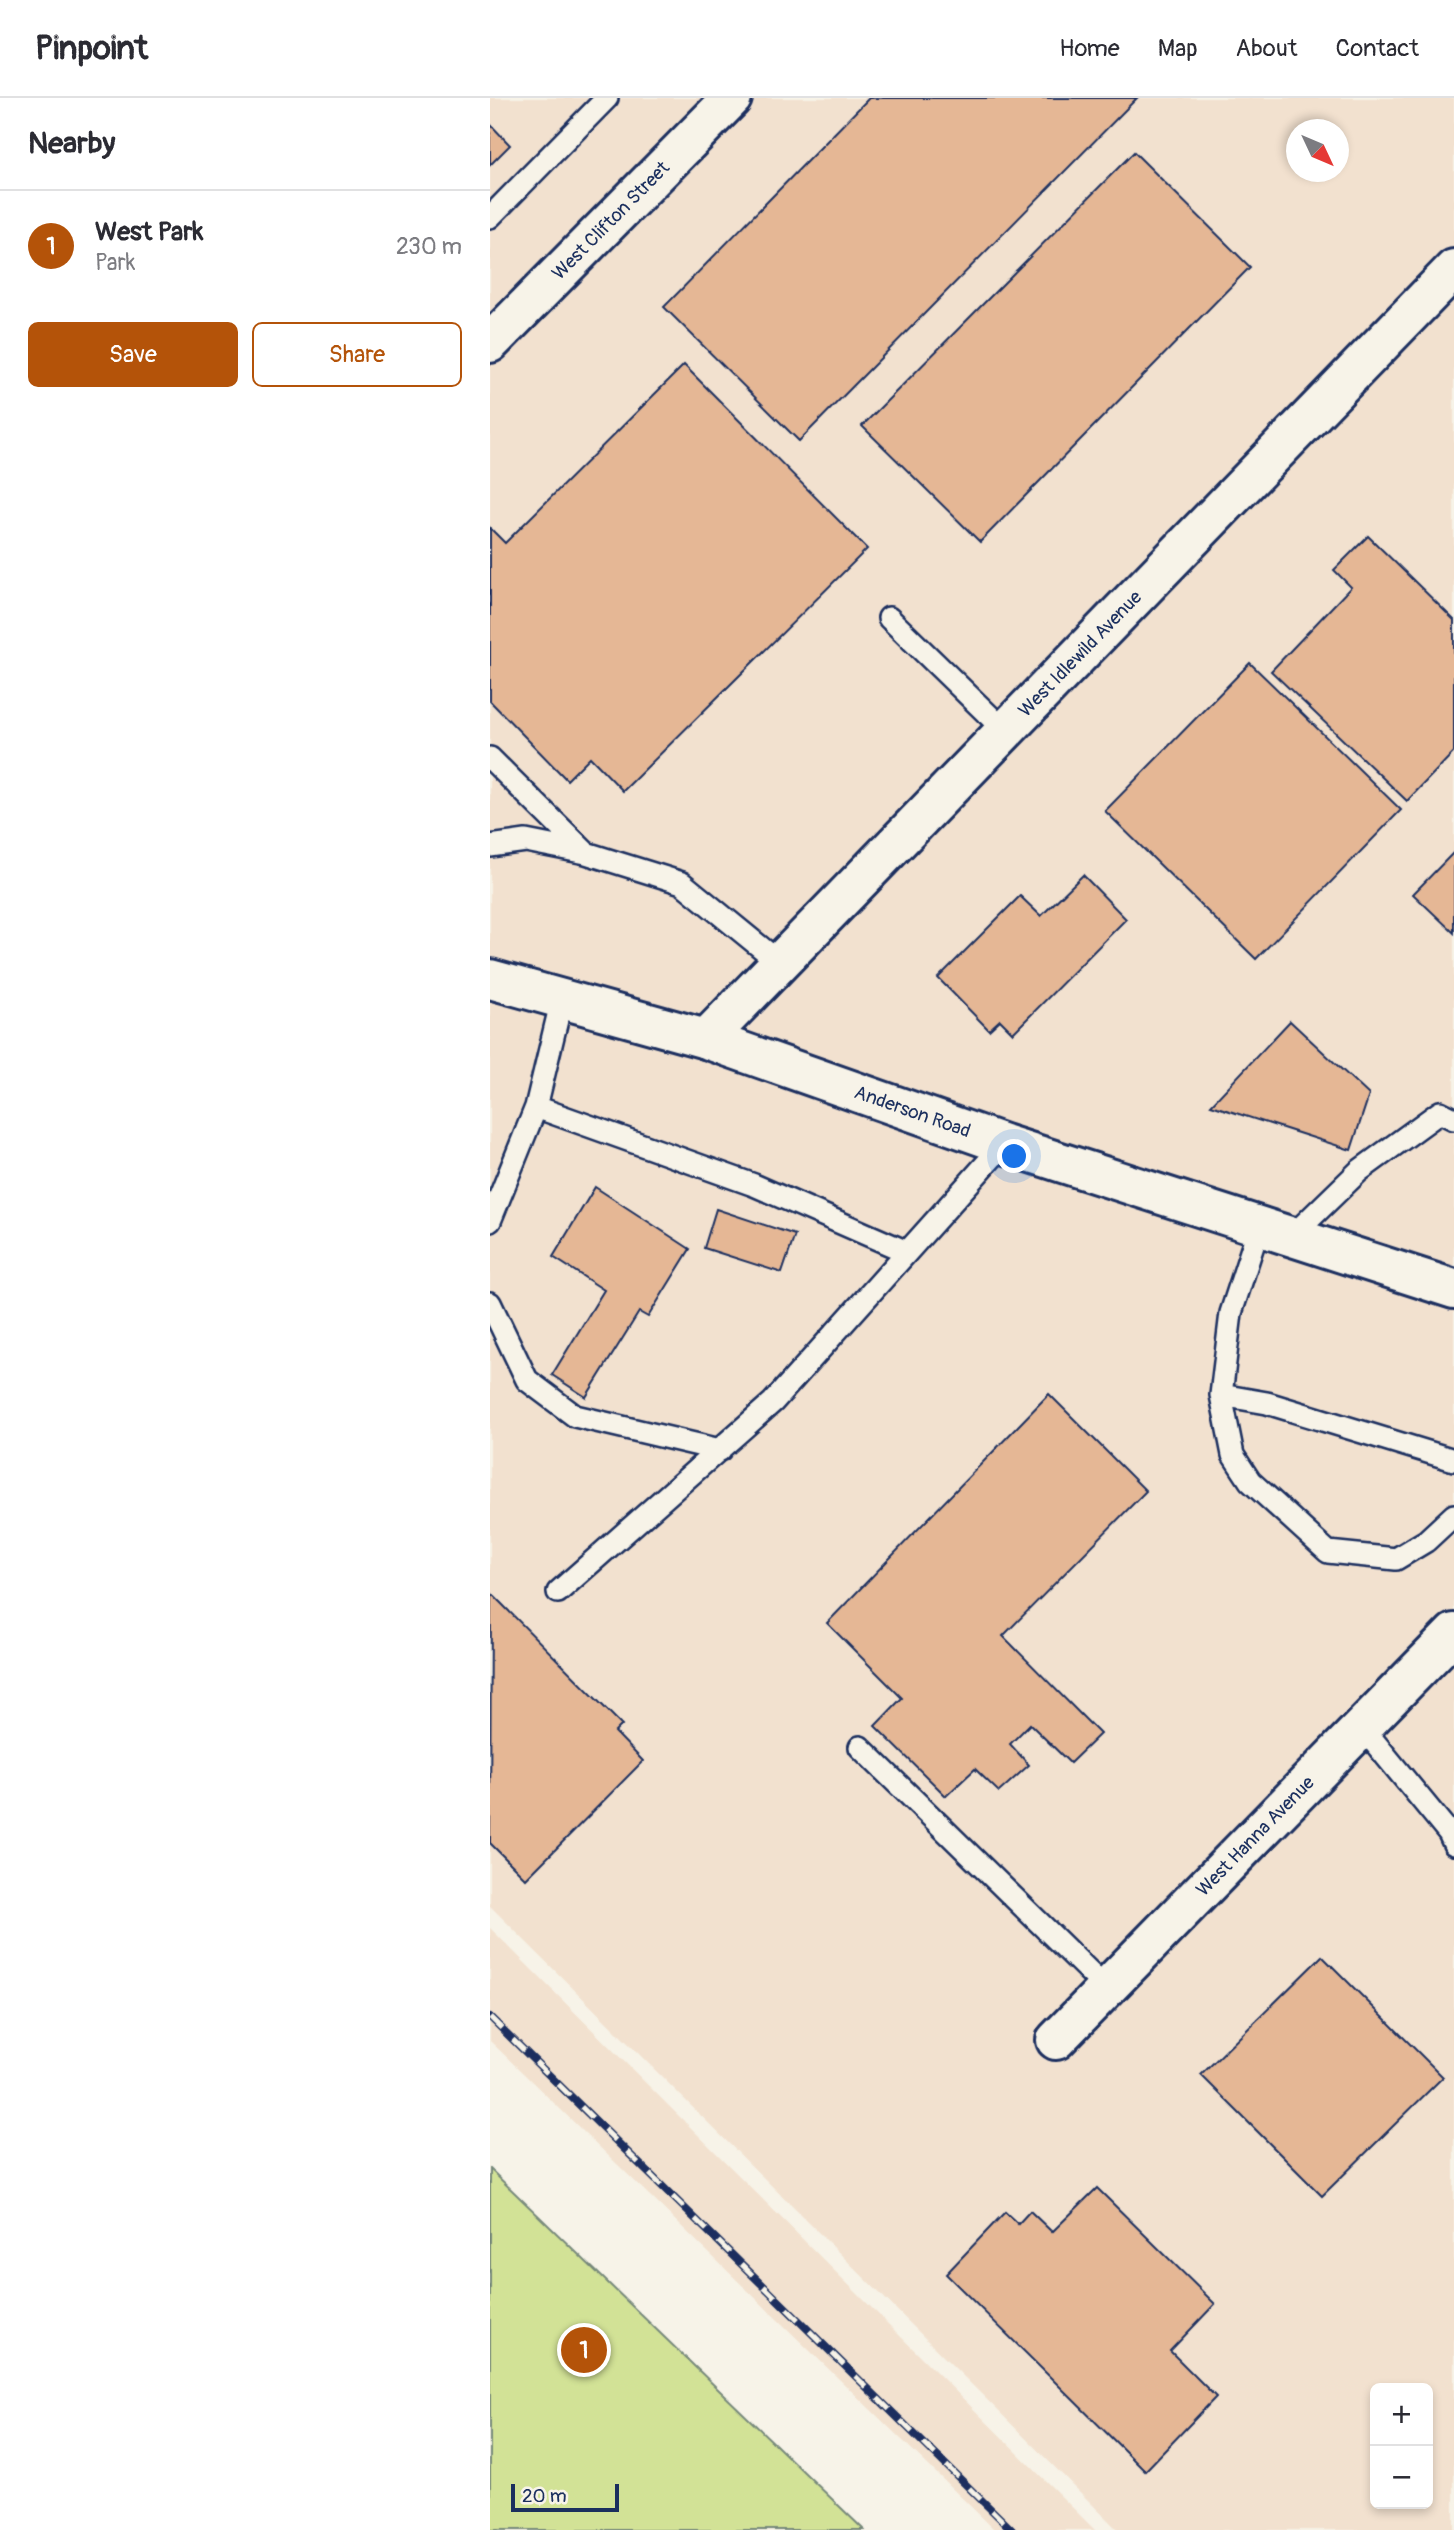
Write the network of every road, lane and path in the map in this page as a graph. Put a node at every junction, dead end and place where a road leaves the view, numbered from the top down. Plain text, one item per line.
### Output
1 (607, 98) edge
2 (722, 101) edge
3 (490, 217) edge
4 (1454, 269) edge
5 (490, 344) edge
6 (889, 618) dead end
7 (1005, 731) junction
8 (490, 758) edge
9 (490, 846) edge
10 (586, 853) junction
11 (780, 963) junction
12 (490, 979) edge
13 (562, 999) junction
14 (706, 1039) junction
15 (536, 1107) junction
16 (1454, 1119) edge
17 (1004, 1144) junction
18 (490, 1221) edge
19 (1274, 1233) junction
20 (907, 1252) junction
21 (1454, 1289) edge
22 (490, 1303) edge
23 (1221, 1395) junction
24 (720, 1450) junction
25 (1454, 1460) edge
26 (1454, 1515) edge
27 (558, 1592) dead end
28 (1454, 1633) edge
29 (1362, 1727) junction
30 (860, 1747) dead end
31 (1454, 1844) edge
32 (1107, 1989) junction
33 (1056, 2040) dead end

1 - 3 lane
2 - 5 street, West Clifton Street
4 - 7 street, West Idlewild Avenue
6 - 7 lane
7 - 11 street, West Idlewild Avenue
8 - 10 lane
9 - 10 lane
10 - 11 lane
11 - 14 street, West Idlewild Avenue
12 - 13 street, Anderson Road
13 - 14 street, Anderson Road
13 - 15 lane
14 - 17 street, Anderson Road
15 - 18 lane
15 - 20 lane
16 - 19 lane
17 - 19 street, Anderson Road
17 - 20 lane
19 - 21 street, Anderson Road
19 - 23 lane
20 - 24 lane
22 - 24 lane
23 - 25 lane
23 - 26 lane
24 - 27 lane
28 - 29 street, West Hanna Avenue
29 - 31 lane
29 - 32 street, West Hanna Avenue
30 - 32 lane
32 - 33 street, West Hanna Avenue

